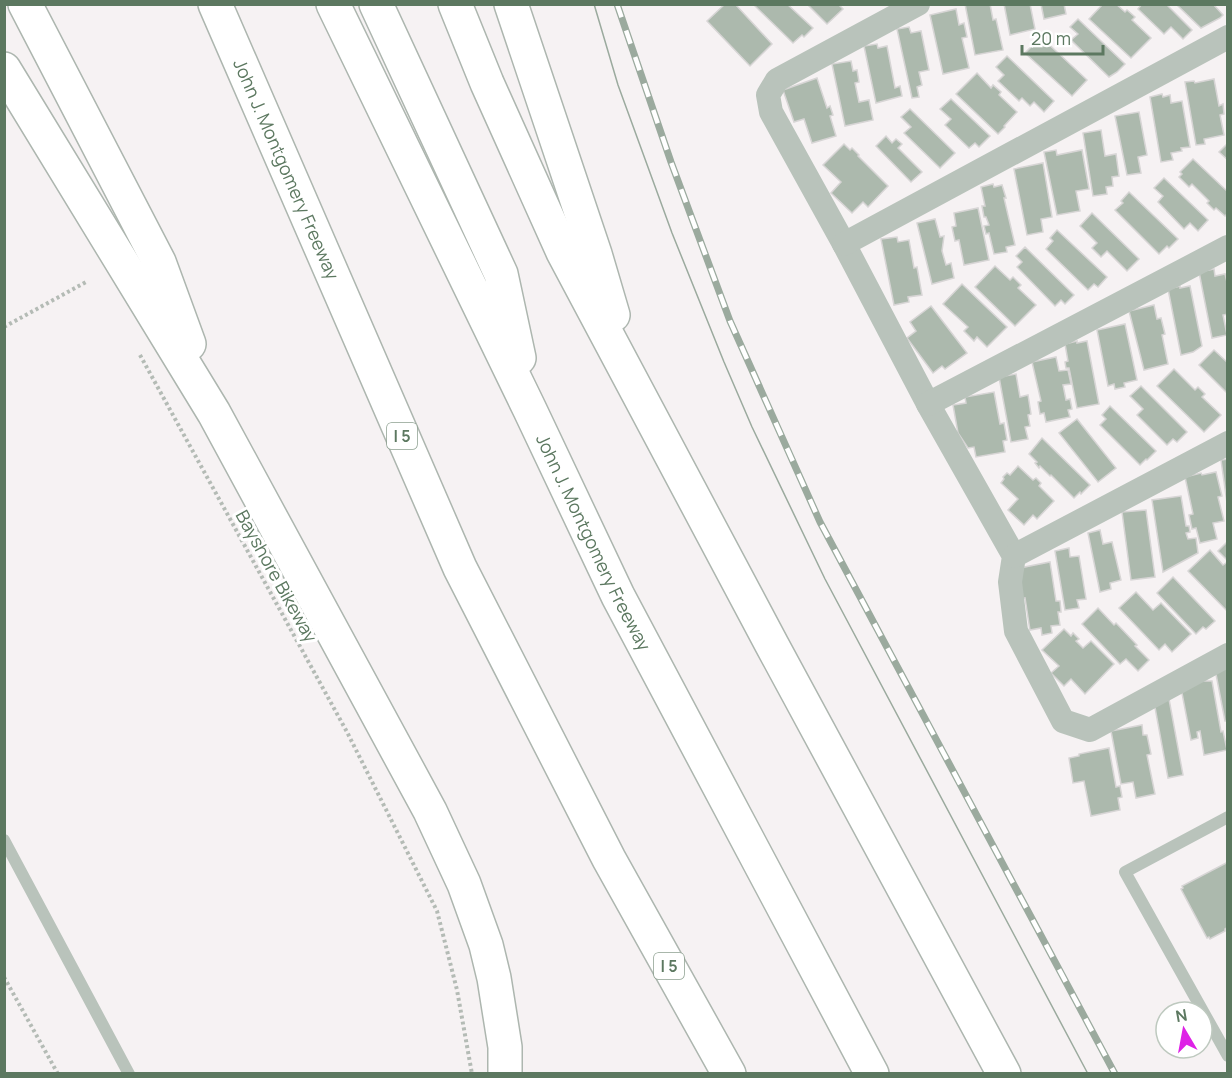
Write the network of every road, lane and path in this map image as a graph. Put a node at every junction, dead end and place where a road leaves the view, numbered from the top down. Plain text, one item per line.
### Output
1 (25, 4) edge
2 (215, 4) edge
3 (333, 4) edge
4 (376, 4) edge
5 (455, 4) edge
6 (511, 4) edge
7 (918, 4) edge
8 (1227, 37) edge
9 (4, 69) edge
10 (844, 244) junction
11 (1227, 247) edge
12 (86, 282) dead end
13 (4, 327) edge
14 (140, 355) dead end
15 (633, 383) junction
16 (928, 404) junction
17 (530, 410) junction
18 (214, 413) junction
19 (1227, 443) edge
20 (1014, 556) junction
21 (1227, 655) edge
22 (1227, 817) edge
23 (4, 840) edge
24 (4, 977) edge
25 (1227, 1056) edge
26 (58, 1074) edge
27 (129, 1074) edge
28 (472, 1074) edge
29 (505, 1074) edge
30 (729, 1074) edge
31 (872, 1074) edge
32 (1004, 1074) edge

1 - 18 highway
2 - 30 highway, John J. Montgomery Freeway / I 5
3 - 17 highway, John J. Montgomery Freeway
4 - 17 highway
5 - 15 highway
6 - 15 highway
7 - 10 street
8 - 10 street
9 - 18 highway
10 - 16 street
11 - 16 street
12 - 13 path
14 - 28 path, Bayshore Bikeway
15 - 32 highway
16 - 20 street
17 - 31 highway, John J. Montgomery Freeway
18 - 29 highway
19 - 20 street
20 - 21 street
22 - 25 lane
23 - 27 lane
24 - 26 path

